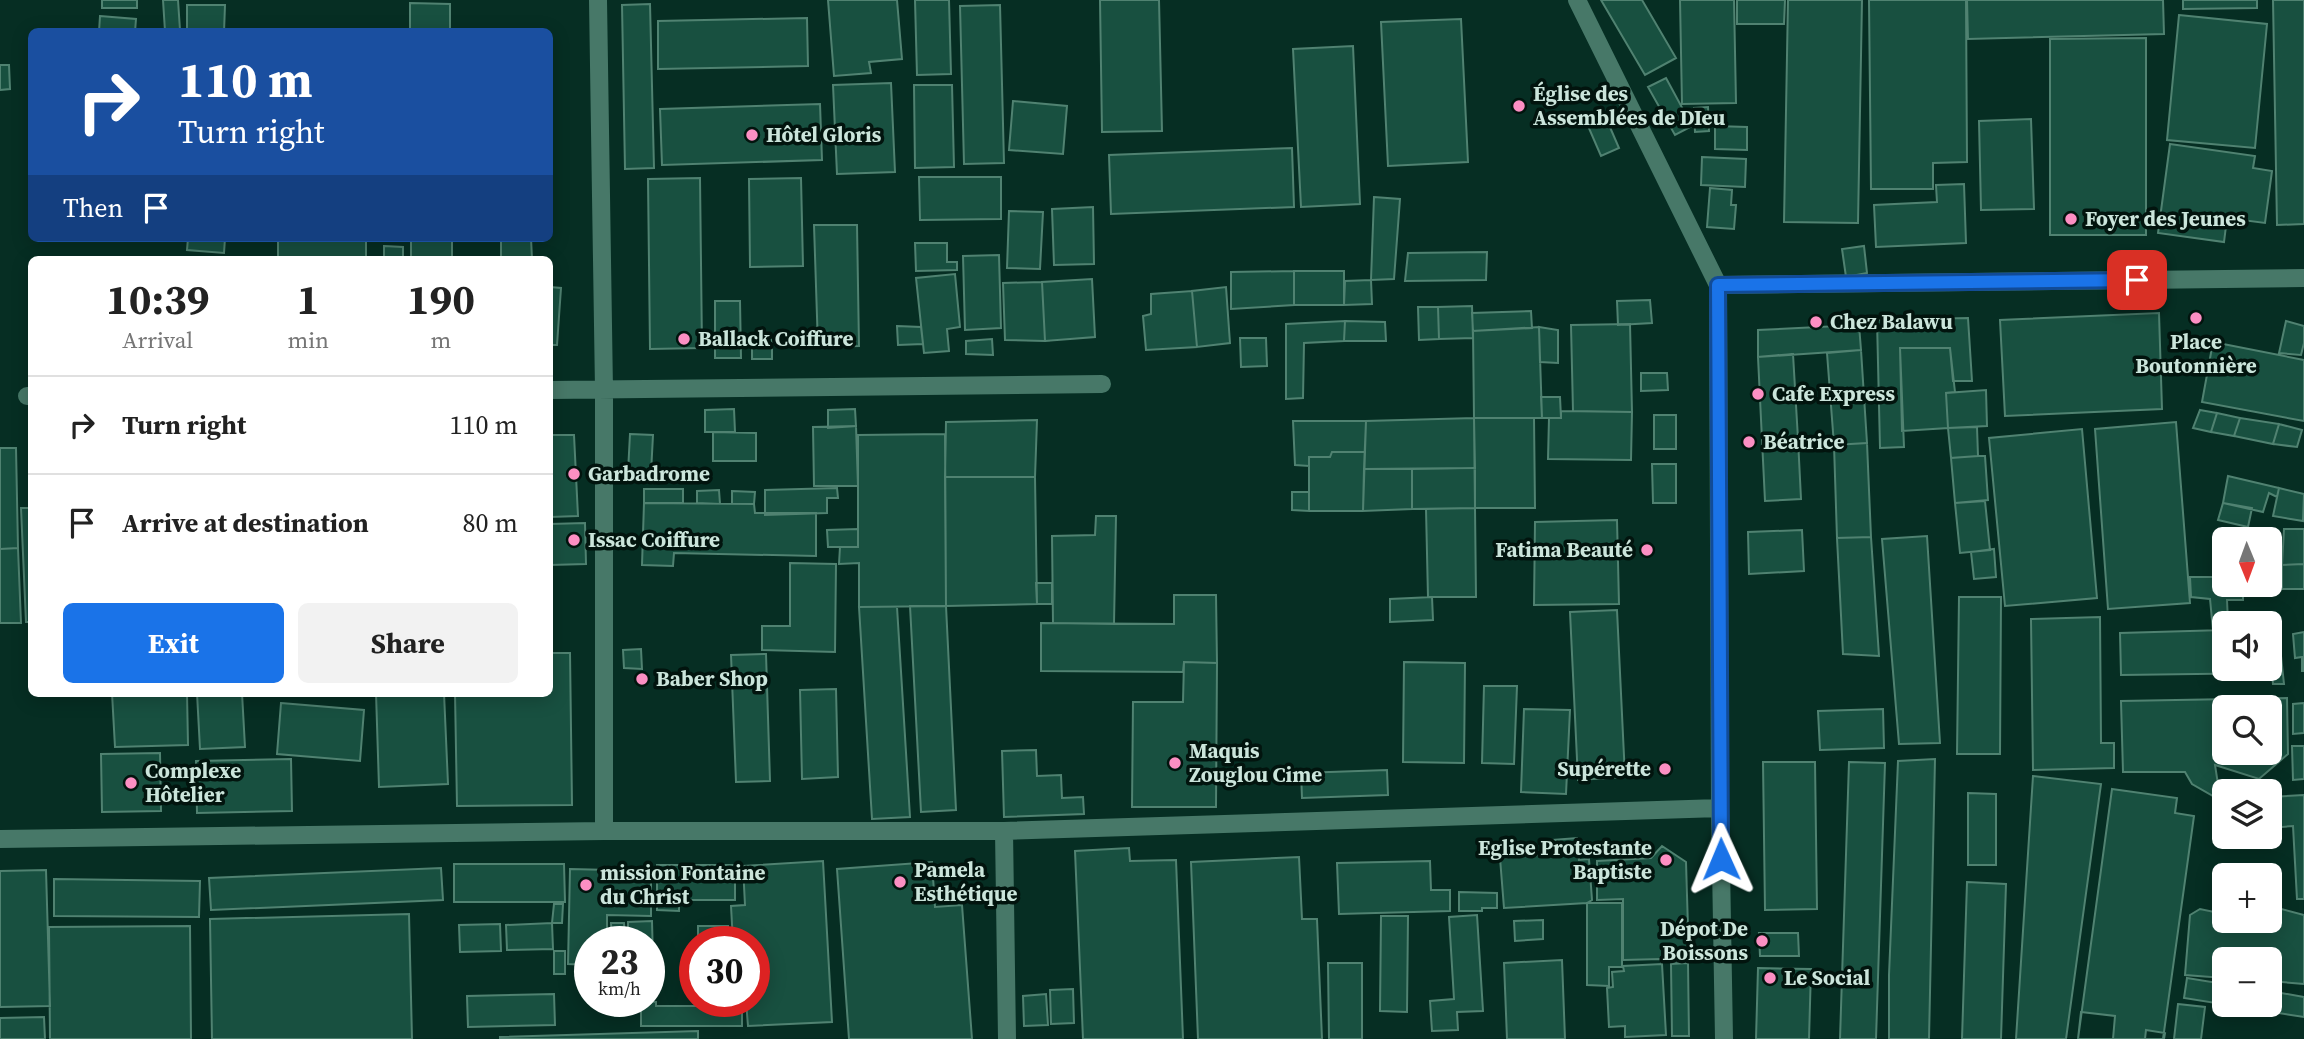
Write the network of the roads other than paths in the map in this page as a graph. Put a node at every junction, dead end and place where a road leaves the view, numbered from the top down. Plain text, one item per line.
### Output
1 (598, 0) edge
2 (1577, 0) edge
3 (2304, 278) edge
4 (1718, 285) junction
5 (1102, 384) dead end
6 (553, 390) edge
7 (604, 390) junction
8 (1720, 808) junction
9 (604, 831) junction
10 (1004, 831) junction
11 (0, 839) edge
12 (1007, 1039) edge
13 (1724, 1039) edge

1 - 7 street
2 - 4 street
3 - 4 street
4 - 8 street
5 - 7 street
6 - 7 street
7 - 9 street
8 - 10 street
8 - 13 street
9 - 10 street
9 - 11 street
10 - 12 street

